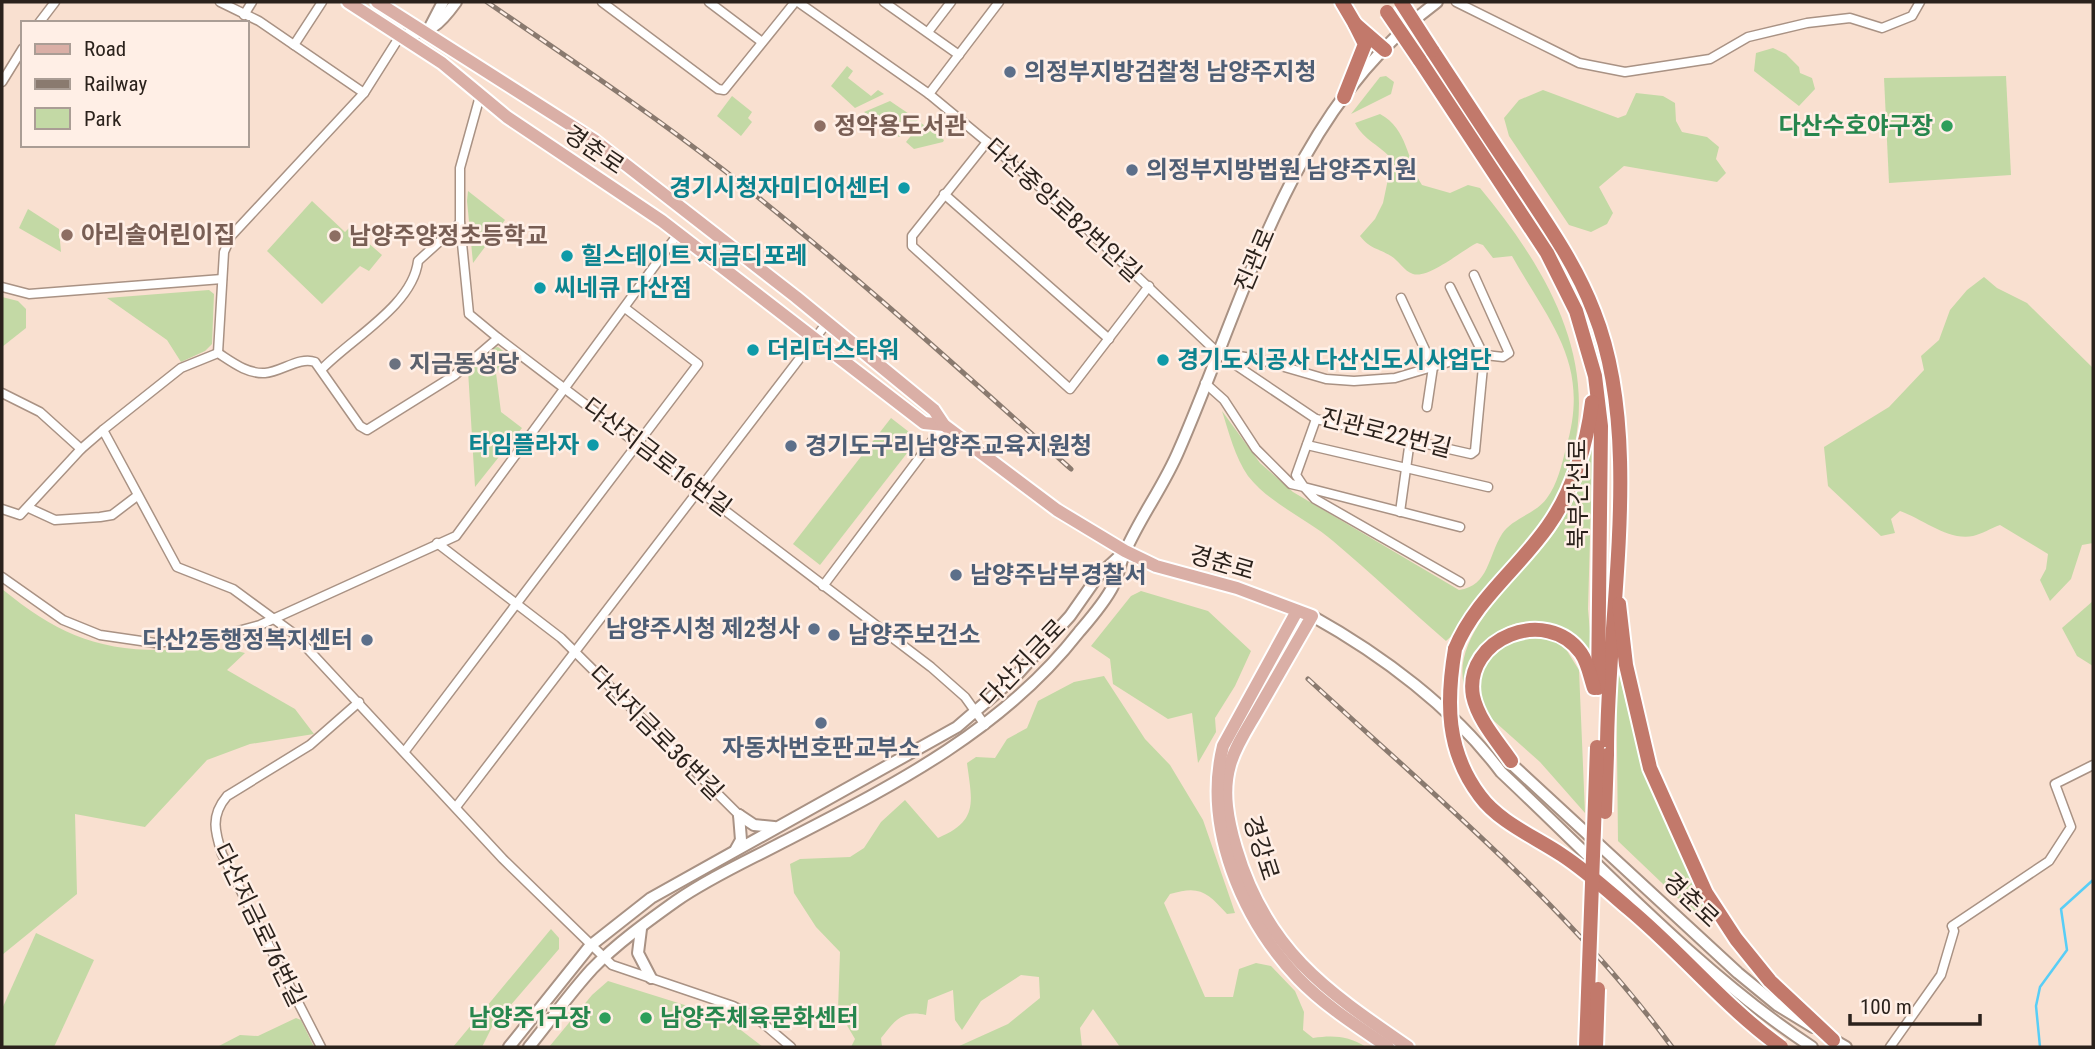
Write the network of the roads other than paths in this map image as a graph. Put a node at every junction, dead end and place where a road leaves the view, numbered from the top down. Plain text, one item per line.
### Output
1 (55, 2) edge
2 (220, 2) edge
3 (252, 2) edge
4 (321, 2) edge
5 (348, 2) edge
6 (377, 2) edge
7 (443, 2) edge
8 (456, 2) edge
9 (709, 2) edge
10 (797, 2) edge
11 (884, 2) edge
12 (951, 2) edge
13 (999, 2) edge
14 (1342, 2) edge
15 (1401, 2) edge
16 (1437, 2) edge
17 (1455, 2) edge
18 (1920, 2) edge
19 (606, 3) edge
20 (1383, 7) edge
21 (244, 15) junction
22 (41, 21) edge
23 (1354, 24) junction
24 (427, 33) junction
25 (928, 33) junction
26 (400, 36) junction
27 (762, 43) junction
28 (294, 46) junction
29 (1385, 50) junction
30 (21, 51) edge
31 (958, 55) junction
32 (2, 82) edge
33 (364, 93) junction
34 (929, 94) junction
35 (480, 96) junction
36 (1344, 97) junction
37 (987, 142) junction
38 (944, 194) junction
39 (460, 223) junction
40 (678, 234) junction
41 (1474, 275) dead end
42 (222, 279) junction
43 (1149, 286) junction
44 (2, 287) edge
45 (1450, 287) dead end
46 (1401, 298) dead end
47 (625, 308) junction
48 (826, 324) junction
49 (498, 338) junction
50 (814, 338) junction
51 (1109, 339) junction
52 (218, 353) junction
53 (1218, 353) junction
54 (1484, 356) junction
55 (1433, 367) junction
56 (322, 369) junction
57 (1595, 376) junction
58 (1205, 383) junction
59 (566, 388) junction
60 (2, 393) edge
61 (1427, 407) dead end
62 (1316, 419) junction
63 (944, 425) junction
64 (103, 430) junction
65 (1410, 440) junction
66 (638, 442) junction
67 (1307, 445) junction
68 (81, 449) junction
69 (1406, 468) junction
70 (1304, 487) junction
71 (1488, 488) dead end
72 (698, 489) junction
73 (136, 496) junction
74 (29, 508) junction
75 (2, 509) edge
76 (1400, 512) junction
77 (1460, 527) dead end
78 (437, 543) junction
79 (1125, 551) junction
80 (2, 577) edge
81 (1615, 579) junction
82 (1460, 582) dead end
83 (823, 586) junction
84 (515, 605) junction
85 (1297, 611) junction
86 (1312, 616) junction
87 (273, 619) junction
88 (574, 651) junction
89 (359, 702) junction
90 (1598, 703) junction
91 (976, 712) junction
92 (985, 725) junction
93 (1483, 748) junction
94 (405, 751) junction
95 (1602, 751) junction
96 (1511, 761) junction
97 (2093, 765) edge
98 (456, 807) junction
99 (739, 815) junction
100 (776, 827) junction
101 (736, 849) junction
102 (641, 929) junction
103 (590, 946) junction
104 (604, 957) junction
105 (651, 978) junction
106 (1839, 1044) edge
107 (321, 1047) edge
108 (509, 1047) edge
109 (529, 1047) edge
110 (792, 1047) edge
111 (1388, 1047) edge
112 (1408, 1047) edge
113 (1586, 1047) edge
114 (1596, 1047) edge
115 (1781, 1047) edge
116 (1812, 1047) edge
117 (1890, 1047) edge

1 - 22 street
2 - 21 street
3 - 21 street
4 - 28 street
5 - 26 main road, 경춘로
6 - 24 main road, 경춘로
7 - 24 street
8 - 24 street
9 - 27 street
10 - 27 street
10 - 34 street, 다산중앙로82번안길
11 - 25 street
12 - 25 street
13 - 31 street
14 - 23 highway
15 - 81 highway, 북부간선로, bridge
16 - 29 street, 진관로
17 - 18 street
19 - 27 street
20 - 57 highway, 북부간선로, bridge
21 - 28 street
23 - 29 highway
23 - 36 highway
24 - 26 street
24 - 48 main road, 경춘로
25 - 31 street
26 - 33 street
26 - 35 main road, 경춘로
28 - 33 street
29 - 36 street, 진관로
30 - 32 street
31 - 34 street
33 - 42 street
34 - 37 street, 다산중앙로82번안길
35 - 39 street
35 - 40 main road, 경춘로
36 - 53 street, 진관로
37 - 38 street
37 - 43 street, 다산중앙로82번안길
38 - 51 street
38 - 51 street
39 - 49 street
39 - 56 street
40 - 47 street
40 - 50 main road, 경춘로
41 - 54 street
42 - 44 street
42 - 52 street
43 - 51 street
43 - 53 street, 다산중앙로82번안길
45 - 54 street
46 - 55 street
47 - 59 street
47 - 66 street
48 - 50 street
48 - 63 main road, 경춘로
49 - 56 street
49 - 59 street
50 - 63 main road, 경춘로
50 - 72 street
52 - 56 street
52 - 64 street
53 - 55 street
53 - 58 street, 진관로
53 - 62 street, 진관로22번길
54 - 55 street
54 - 65 street, 진관로22번길
55 - 61 street
57 - 90 highway, 북부간선로
57 - 115 highway, bridge
58 - 70 street
58 - 79 street, 진관로
59 - 66 street, 다산지금로16번길
59 - 78 street, 다산지금로16번길
60 - 68 street
62 - 65 street, 진관로22번길
62 - 67 street
63 - 79 main road, 경춘로
63 - 83 street
64 - 68 street
64 - 73 street
65 - 69 street
66 - 72 street, 다산지금로16번길
66 - 84 street
67 - 69 street
67 - 70 street
68 - 74 street
69 - 71 street
69 - 76 street
70 - 76 street
70 - 82 street
72 - 83 street, 다산지금로16번길
72 - 88 street, 다산지금로36번길
73 - 74 street
73 - 87 street
74 - 75 street
76 - 77 street
78 - 84 street, 다산지금로36번길
78 - 87 street, 다산지금로16번길
79 - 85 main road, 경춘로
79 - 91 street, 다산지금로
79 - 92 street, 다산지금로
80 - 87 street, 다산지금로16번길
81 - 95 highway, 북부간선로
81 - 106 highway
83 - 91 street, 다산지금로16번길
84 - 88 street, 다산지금로36번길
84 - 94 street
85 - 86 main road, 경춘로
85 - 111 main road, 경강로
86 - 93 street, 경춘로
86 - 112 main road, 경강로
87 - 89 street
88 - 98 street, 다산지금로36번길
88 - 99 street, 다산지금로36번길
89 - 94 street
89 - 107 street, 다산지금로76번길
90 - 95 highway, 북부간선로
90 - 96 highway
91 - 92 street, 다산지금로16번길
91 - 100 street, 다산지금로
92 - 102 street, 다산지금로
93 - 96 street, 경춘로
93 - 116 street, 경춘로
94 - 98 street
95 - 113 highway, 북부간선로, bridge
95 - 114 highway, 북부간선로, bridge
96 - 106 street, 경춘로
97 - 117 street
98 - 103 street
99 - 100 street
99 - 101 street
100 - 101 street, 다산지금로
101 - 103 street, 다산지금로
102 - 104 street, 다산지금로
102 - 105 street
103 - 104 street
103 - 108 street, 다산지금로
104 - 105 street
104 - 109 street, 다산지금로
105 - 110 street

